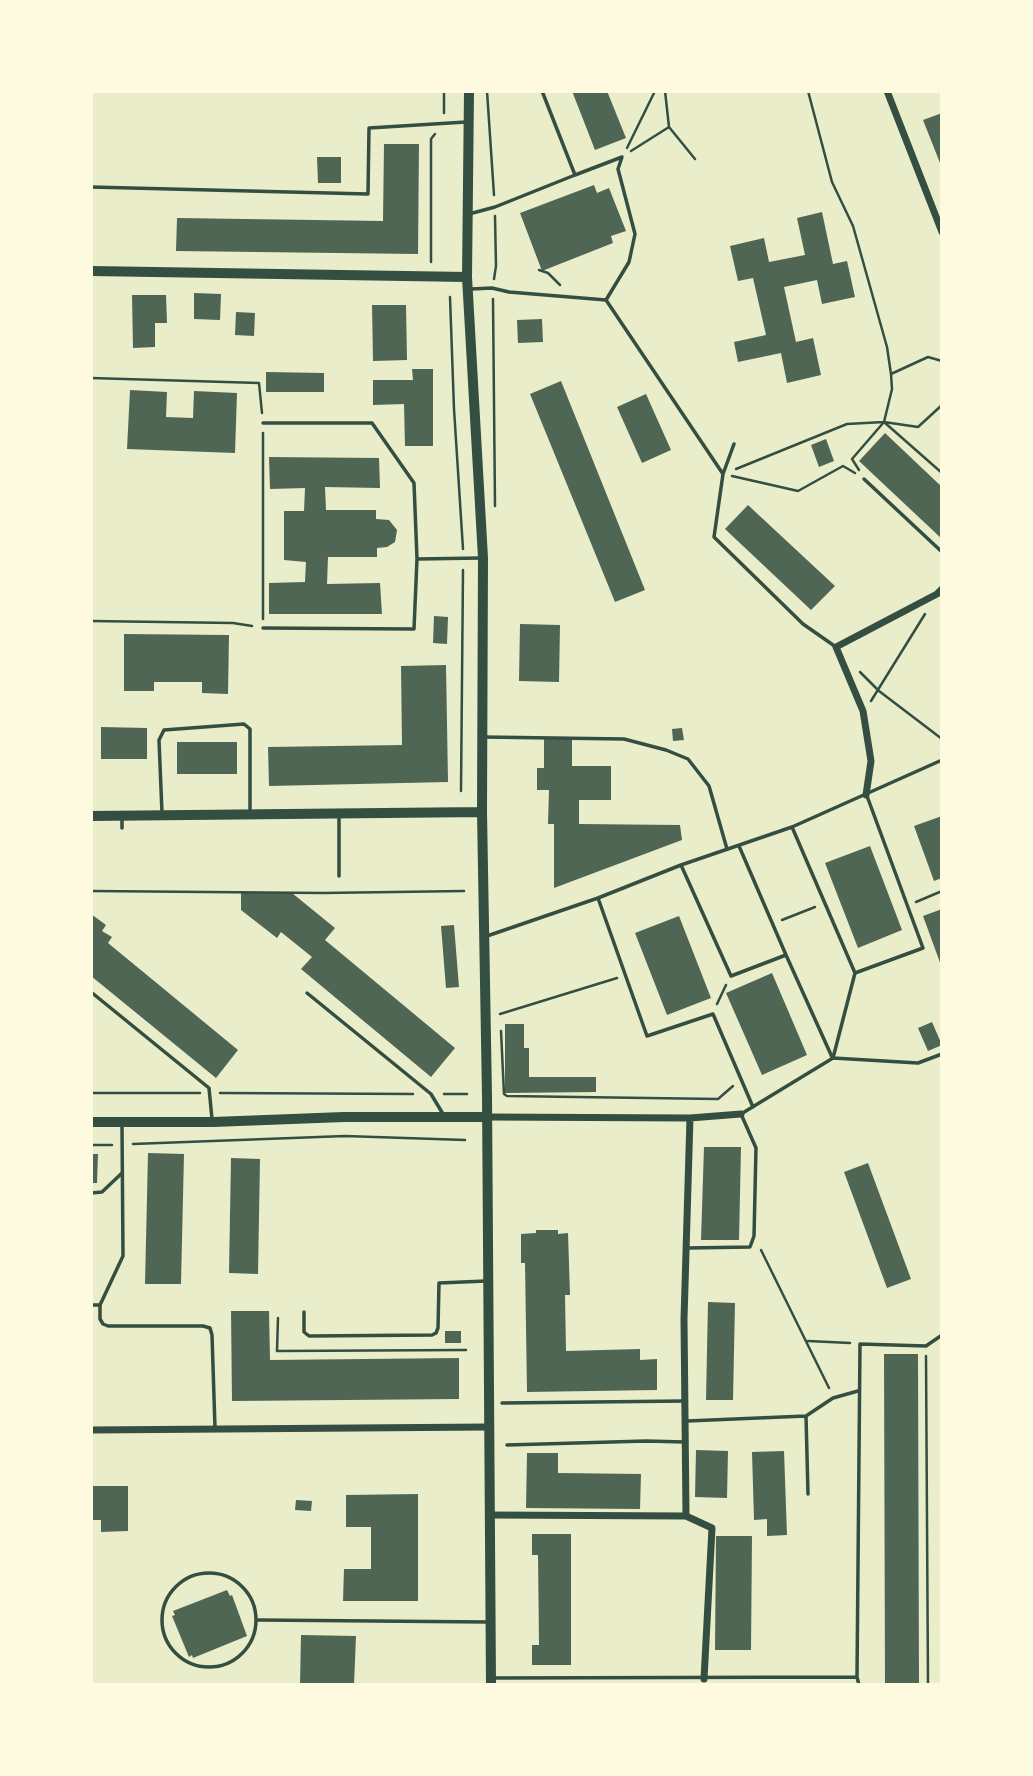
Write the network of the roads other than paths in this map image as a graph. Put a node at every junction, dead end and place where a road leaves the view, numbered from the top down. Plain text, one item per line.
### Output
1 (469, 91) edge
2 (542, 91) edge
3 (887, 91) edge
4 (470, 121) junction
5 (575, 175) junction
6 (91, 187) edge
7 (467, 215) junction
8 (942, 232) edge
9 (91, 271) edge
10 (467, 277) junction
11 (468, 289) junction
12 (606, 300) junction
13 (263, 423) road end
14 (734, 444) dead end
15 (723, 474) junction
16 (864, 479) road end
17 (942, 552) edge
18 (483, 558) junction
19 (417, 559) junction
20 (939, 592) edge
21 (263, 628) road end
22 (836, 647) junction
23 (482, 737) junction
24 (942, 761) edge
25 (866, 794) junction
26 (482, 812) junction
27 (250, 814) junction
28 (339, 814) junction
29 (162, 815) junction
30 (91, 816) edge
31 (122, 816) junction
32 (792, 827) junction
33 (122, 828) dead end
34 (739, 846) junction
35 (727, 849) junction
36 (681, 865) junction
37 (340, 876) dead end
38 (598, 898) junction
39 (484, 937) junction
40 (786, 955) junction
41 (855, 973) junction
42 (91, 992) edge
43 (307, 993) dead end
44 (942, 1054) edge
45 (833, 1058) junction
46 (753, 1107) junction
47 (741, 1114) junction
48 (444, 1117) junction
49 (487, 1117) junction
50 (691, 1118) junction
51 (91, 1122) edge
52 (213, 1122) junction
53 (122, 1123) junction
54 (122, 1173) junction
55 (91, 1193) edge
56 (685, 1248) junction
57 (488, 1281) junction
58 (91, 1305) edge
59 (100, 1305) junction
60 (304, 1312) dead end
61 (942, 1335) edge
62 (859, 1391) junction
63 (685, 1401) junction
64 (502, 1403) dead end
65 (806, 1416) junction
66 (684, 1421) junction
67 (488, 1427) junction
68 (215, 1428) junction
69 (91, 1430) edge
70 (685, 1442) junction
71 (507, 1445) dead end
72 (808, 1494) dead end
73 (489, 1515) junction
74 (686, 1516) junction
75 (257, 1620) junction
76 (490, 1622) junction
77 (857, 1677) junction
78 (704, 1679) junction
79 (491, 1682) edge
80 (859, 1685) edge

1 - 4 street
2 - 5 lane
3 - 8 street
4 - 6 lane
4 - 7 street
5 - 7 lane
5 - 12 lane
7 - 10 street
9 - 10 street
10 - 11 street
11 - 12 lane
11 - 18 street
12 - 15 lane
13 - 19 lane
14 - 15 lane
15 - 22 lane
16 - 17 lane
18 - 19 lane
18 - 23 street
19 - 21 lane
20 - 22 street
22 - 25 street
23 - 26 street
23 - 35 lane
24 - 25 lane
25 - 32 lane
25 - 41 lane
26 - 28 street
26 - 39 street
27 - 28 street
27 - 29 street
27 - 29 lane
28 - 37 lane
29 - 31 street
30 - 31 street
31 - 33 lane
32 - 34 lane
32 - 41 lane
34 - 35 lane
34 - 40 lane
35 - 36 lane
36 - 38 lane
36 - 40 lane
38 - 39 lane
38 - 46 lane
39 - 49 street
40 - 45 lane
41 - 45 lane
42 - 52 lane
43 - 48 lane
44 - 45 lane
45 - 46 lane
46 - 47 lane
47 - 50 street
47 - 56 lane
48 - 49 street
48 - 52 street
49 - 50 street
49 - 57 street
50 - 56 street
51 - 53 street
52 - 53 street
53 - 54 lane
54 - 55 lane
54 - 59 lane
56 - 63 street
57 - 60 lane
57 - 67 street
58 - 59 lane
59 - 68 lane
61 - 62 lane
62 - 65 lane
62 - 77 lane
63 - 64 lane
63 - 66 street
65 - 66 lane
65 - 72 lane
66 - 70 street
67 - 68 street
67 - 73 street
68 - 69 street
70 - 71 lane
70 - 74 street
73 - 74 street
73 - 76 street
74 - 78 street
75 - 75 lane
75 - 76 lane
76 - 79 street
77 - 78 lane
77 - 80 lane
78 - 79 lane

